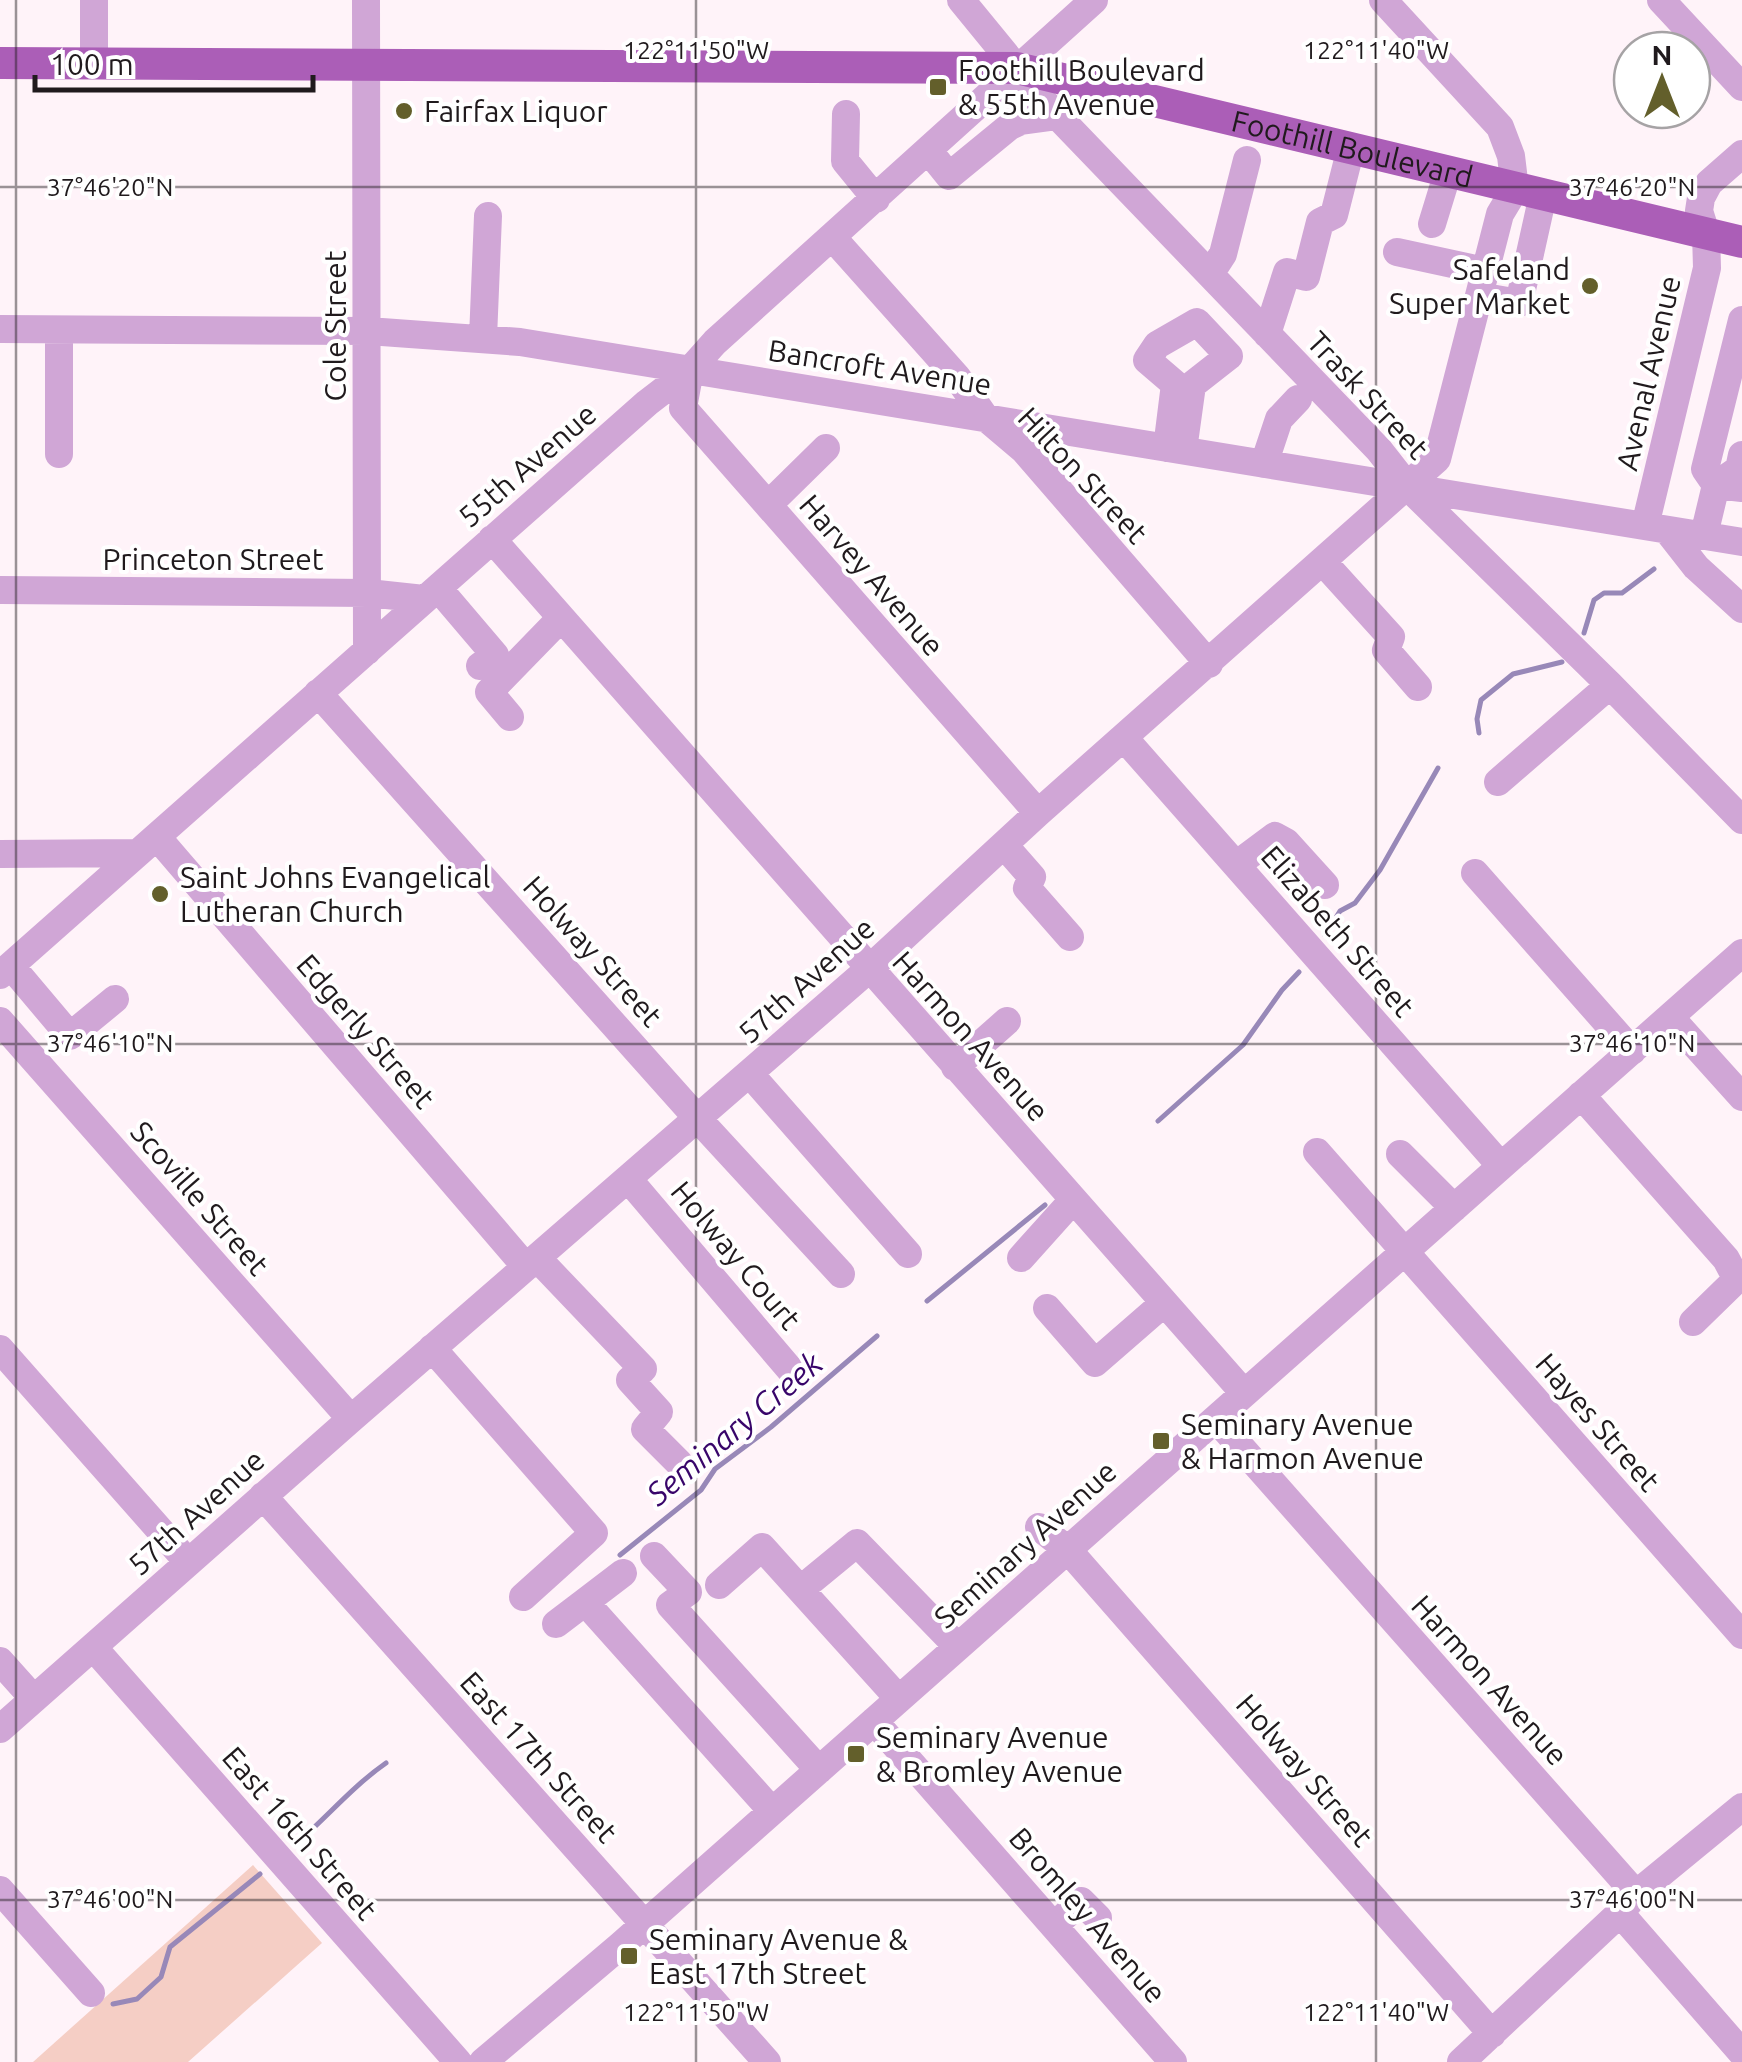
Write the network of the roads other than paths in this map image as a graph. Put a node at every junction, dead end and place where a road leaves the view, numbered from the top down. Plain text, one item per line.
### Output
1 (94, 0) edge
2 (366, 0) edge
3 (962, 0) edge
4 (1094, 0) edge
5 (1383, 0) edge
6 (1660, 0) edge
7 (0, 63) edge
8 (94, 64) junction
9 (366, 65) junction
10 (1018, 68) junction
11 (1742, 87) edge
12 (846, 114) dead end
13 (1058, 116) junction
14 (1351, 148) junction
15 (928, 150) junction
16 (1742, 154) edge
17 (1247, 160) dead end
18 (1448, 172) junction
19 (1529, 192) junction
20 (876, 199) junction
21 (488, 216) dead end
22 (1432, 224) dead end
23 (1706, 234) junction
24 (833, 238) junction
25 (1742, 242) edge
26 (1398, 252) dead end
27 (1210, 274) junction
28 (1482, 284) junction
29 (1742, 320) edge
30 (0, 329) edge
31 (59, 330) junction
32 (368, 331) junction
33 (1267, 334) junction
34 (483, 338) junction
35 (690, 370) junction
36 (1298, 399) dead end
37 (985, 417) junction
38 (826, 448) dead end
39 (58, 454) dead end
40 (1742, 455) edge
41 (1264, 464) junction
42 (1729, 486) edge
43 (1408, 487) junction
44 (768, 505) junction
45 (1656, 528) junction
46 (1704, 535) junction
47 (492, 539) junction
48 (1742, 542) edge
49 (1323, 562) junction
50 (0, 590) edge
51 (1742, 590) edge
52 (368, 593) junction
53 (431, 593) junction
54 (1742, 609) edge
55 (561, 618) junction
56 (367, 651) junction
57 (1209, 664) junction
58 (480, 666) dead end
59 (1610, 684) junction
60 (1418, 687) dead end
61 (318, 692) junction
62 (510, 717) dead end
63 (1125, 738) junction
64 (1498, 782) dead end
65 (1038, 814) junction
66 (1742, 820) edge
67 (148, 845) junction
68 (1004, 845) junction
69 (0, 854) edge
70 (1236, 864) junction
71 (1476, 873) dead end
72 (1325, 885) dead end
73 (1070, 937) dead end
74 (1742, 953) edge
75 (869, 970) junction
76 (5, 971) edge
77 (115, 999) dead end
78 (1670, 1017) junction
79 (0, 1021) edge
80 (1007, 1021) dead end
81 (1632, 1051) junction
82 (955, 1067) junction
83 (750, 1074) junction
84 (1581, 1096) junction
85 (1742, 1097) edge
86 (698, 1119) junction
87 (1317, 1152) dead end
88 (1400, 1154) dead end
89 (1502, 1166) junction
90 (629, 1180) junction
91 (1073, 1200) junction
92 (1454, 1208) junction
93 (1405, 1251) junction
94 (908, 1254) dead end
95 (1021, 1258) dead end
96 (532, 1262) junction
97 (841, 1274) dead end
98 (1164, 1303) junction
99 (1047, 1308) dead end
100 (1693, 1322) dead end
101 (432, 1348) junction
102 (0, 1349) edge
103 (793, 1373) dead end
104 (1244, 1394) junction
105 (351, 1419) junction
106 (1216, 1419) junction
107 (678, 1463) dead end
108 (263, 1496) junction
109 (1039, 1527) dead end
110 (1068, 1550) junction
111 (654, 1556) dead end
112 (188, 1562) junction
113 (623, 1573) dead end
114 (812, 1580) dead end
115 (720, 1585) dead end
116 (523, 1596) dead end
117 (586, 1602) junction
118 (556, 1624) dead end
119 (1742, 1635) edge
120 (958, 1647) junction
121 (93, 1648) junction
122 (0, 1662) edge
123 (34, 1699) junction
124 (899, 1699) junction
125 (874, 1721) junction
126 (0, 1729) edge
127 (819, 1770) junction
128 (1742, 1807) edge
129 (772, 1812) junction
130 (0, 1890) edge
131 (1628, 1904) junction
132 (1098, 1918) dead end
133 (645, 1924) junction
134 (1054, 1926) junction
135 (91, 1993) dead end
136 (1492, 2034) junction
137 (1742, 2054) edge
138 (458, 2062) edge
139 (483, 2062) edge
140 (767, 2062) edge
141 (1173, 2062) edge
142 (1462, 2062) edge

1 - 8 street
2 - 9 street, Cole Street
3 - 10 street, Trask Street
4 - 10 street, 55th Avenue
5 - 19 street
6 - 11 street
7 - 8 main road, Foothill Boulevard
8 - 9 main road, Foothill Boulevard
9 - 10 main road, Foothill Boulevard
9 - 32 street, Cole Street
10 - 13 street, Trask Street
10 - 14 main road, Foothill Boulevard
10 - 15 street, 55th Avenue
12 - 20 street
13 - 15 street
13 - 27 street, Trask Street
14 - 18 main road, Foothill Boulevard
14 - 33 street
15 - 20 street, 55th Avenue
16 - 23 street, Avenal Avenue
17 - 27 street
18 - 19 main road, Foothill Boulevard
18 - 22 street
19 - 23 main road, Foothill Boulevard
19 - 28 street, 57th Avenue
19 - 28 street
20 - 24 street, 55th Avenue
21 - 34 street
23 - 25 main road, Foothill Boulevard
23 - 45 street, Avenal Avenue
24 - 35 street, 55th Avenue
24 - 37 street, Hilton Street
26 - 28 street
27 - 33 street, Trask Street
28 - 43 street, 57th Avenue
29 - 42 street
30 - 31 street, Bancroft Avenue
31 - 32 street, Bancroft Avenue
31 - 39 street
32 - 34 street, Bancroft Avenue
32 - 52 street, Cole Street
33 - 43 street, Trask Street
34 - 35 street, Bancroft Avenue
35 - 37 street, Bancroft Avenue
35 - 44 street, Harvey Avenue
35 - 47 street, 55th Avenue
36 - 41 street
37 - 41 street, Bancroft Avenue
37 - 57 street, Hilton Street
38 - 44 street
40 - 42 street
41 - 43 street, Bancroft Avenue
42 - 46 street
43 - 45 street, Bancroft Avenue
43 - 49 street, 57th Avenue
43 - 59 street, Trask Street
44 - 65 street, Harvey Avenue
45 - 46 street, Bancroft Avenue
45 - 54 street
46 - 48 street, Bancroft Avenue
47 - 53 street, 55th Avenue
47 - 55 street, Harmon Avenue
49 - 57 street, 57th Avenue
49 - 60 street
50 - 52 street, Princeton Street
51 - 54 street
52 - 53 street, Princeton Street
52 - 56 street, Cole Street
53 - 56 street, 55th Avenue
53 - 58 street
55 - 62 street
55 - 75 street, Harmon Avenue
56 - 61 street, 55th Avenue
57 - 63 street, 57th Avenue
59 - 64 street
59 - 66 street, Trask Street
61 - 67 street, 55th Avenue
61 - 86 street, Holway Street
63 - 65 street, 57th Avenue
63 - 70 street, Elizabeth Street
65 - 68 street, 57th Avenue
67 - 69 street
67 - 76 street, 55th Avenue
67 - 96 street, Edgerly Street
68 - 73 street
68 - 75 street, 57th Avenue
70 - 72 street
70 - 89 street, Elizabeth Street
71 - 81 street
74 - 78 street, Seminary Avenue
75 - 82 street, Harmon Avenue
75 - 83 street, 57th Avenue
76 - 77 street
78 - 81 street, Seminary Avenue
78 - 85 street
79 - 105 street, Scoville Street
80 - 82 street
81 - 84 street, Seminary Avenue
82 - 91 street, Harmon Avenue
83 - 86 street, 57th Avenue
83 - 94 street
84 - 89 street, Seminary Avenue
84 - 100 street
86 - 90 street, 57th Avenue
86 - 97 street, Holway Street
87 - 93 street, Hayes Street
88 - 92 street
89 - 92 street, Seminary Avenue
90 - 96 street, 57th Avenue
90 - 103 street, Holway Court
91 - 95 street
91 - 98 street, Harmon Avenue
92 - 93 street, Seminary Avenue
93 - 104 street, Seminary Avenue
93 - 119 street, Hayes Street
96 - 101 street, 57th Avenue
96 - 107 street, Edgerly Street
98 - 99 street
98 - 104 street, Harmon Avenue
101 - 105 street, 57th Avenue
101 - 116 street
102 - 112 street
104 - 106 street, Seminary Avenue
105 - 108 street, 57th Avenue
106 - 110 street, Seminary Avenue
106 - 131 street, Harmon Avenue
108 - 112 street, 57th Avenue
108 - 133 street, East 17th Street
109 - 110 street, Holway Street
110 - 120 street, Seminary Avenue
110 - 136 street, Holway Street
111 - 127 street
112 - 121 street, 57th Avenue
113 - 117 street
114 - 120 street
115 - 124 street
117 - 118 street
117 - 129 street
120 - 124 street, Seminary Avenue
121 - 123 street, 57th Avenue
121 - 138 street, East 16th Street
122 - 123 street
123 - 126 street, 57th Avenue
124 - 125 street, Seminary Avenue
125 - 127 street, Seminary Avenue
125 - 134 street, Bromley Avenue
127 - 129 street, Seminary Avenue
128 - 131 street
129 - 133 street, Seminary Avenue
130 - 135 street
131 - 136 street
131 - 137 street, Harmon Avenue
132 - 134 street
133 - 139 street, Seminary Avenue
133 - 140 street, East 17th Street
134 - 141 street, Bromley Avenue
136 - 142 street

